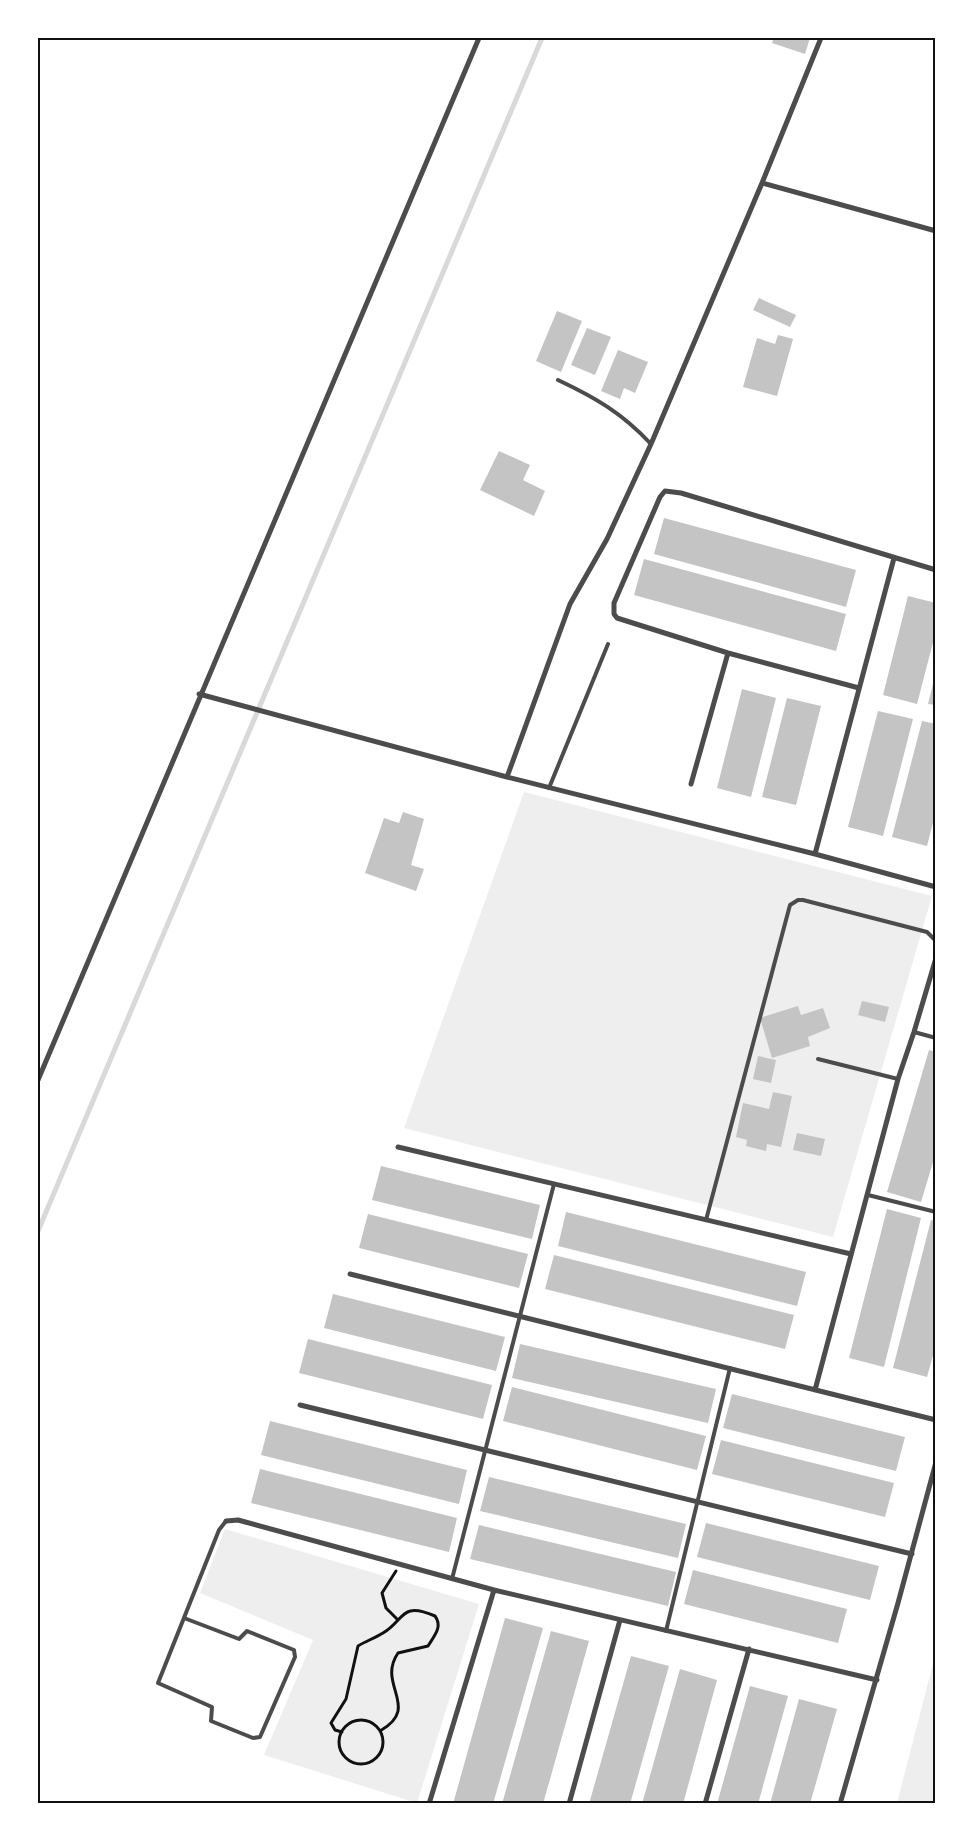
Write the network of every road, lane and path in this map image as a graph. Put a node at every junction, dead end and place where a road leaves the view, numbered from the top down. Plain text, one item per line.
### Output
1 (479, 38) edge
2 (821, 38) edge
3 (762, 184) junction
4 (936, 231) edge
5 (558, 380) dead end
6 (651, 444) junction
7 (894, 558) junction
8 (936, 570) edge
9 (608, 644) dead end
10 (728, 653) junction
11 (859, 688) junction
12 (200, 694) junction
13 (507, 777) junction
14 (690, 784) dead end
15 (549, 788) junction
16 (815, 854) junction
17 (936, 887) edge
18 (936, 941) edge
19 (936, 958) edge
20 (914, 1032) junction
21 (936, 1038) edge
22 (818, 1059) dead end
23 (898, 1078) junction
24 (38, 1080) edge
25 (398, 1147) dead end
26 (554, 1184) junction
27 (868, 1195) junction
28 (936, 1212) edge
29 (706, 1220) junction
30 (851, 1254) junction
31 (350, 1274) dead end
32 (520, 1316) junction
33 (730, 1368) junction
34 (815, 1390) junction
35 (300, 1405) dead end
36 (936, 1420) edge
37 (486, 1450) junction
38 (936, 1462) edge
39 (697, 1502) junction
40 (226, 1521) joint
41 (912, 1554) junction
42 (400, 1564) junction
43 (452, 1579) junction
44 (494, 1590) junction
45 (184, 1618) junction
46 (397, 1619) junction
47 (620, 1620) junction
48 (666, 1631) junction
49 (749, 1650) junction
50 (877, 1680) junction
51 (380, 1731) junction
52 (342, 1732) junction
53 (429, 1804) edge
54 (569, 1804) edge
55 (705, 1804) edge
56 (840, 1804) edge

1 - 12 street
2 - 3 street
3 - 4 street
3 - 6 street
5 - 6 lane
6 - 13 street
7 - 8 street
7 - 10 street
7 - 11 street
9 - 15 lane
10 - 11 street
10 - 14 street
11 - 16 street
12 - 13 street
12 - 24 street
13 - 15 street
15 - 16 street
16 - 17 street
18 - 29 lane
19 - 20 street
20 - 21 lane
20 - 23 street
22 - 23 lane
23 - 27 street
25 - 26 street
26 - 29 street
26 - 32 lane
27 - 28 lane
27 - 30 street
29 - 30 street
30 - 34 street
31 - 32 street
32 - 33 street
32 - 37 lane
33 - 34 street
33 - 39 lane
34 - 36 street
35 - 37 street
37 - 39 street
37 - 43 lane
38 - 41 street
39 - 41 street
39 - 48 lane
40 - 42 street
40 - 45 lane
41 - 50 street
42 - 43 street
42 - 46 path
43 - 44 street
44 - 47 street
44 - 53 street
45 - 45 lane
46 - 51 path
46 - 52 path
47 - 48 street
47 - 54 street
48 - 49 street
49 - 50 street
49 - 55 street
50 - 56 street
51 - 52 path
51 - 52 path

